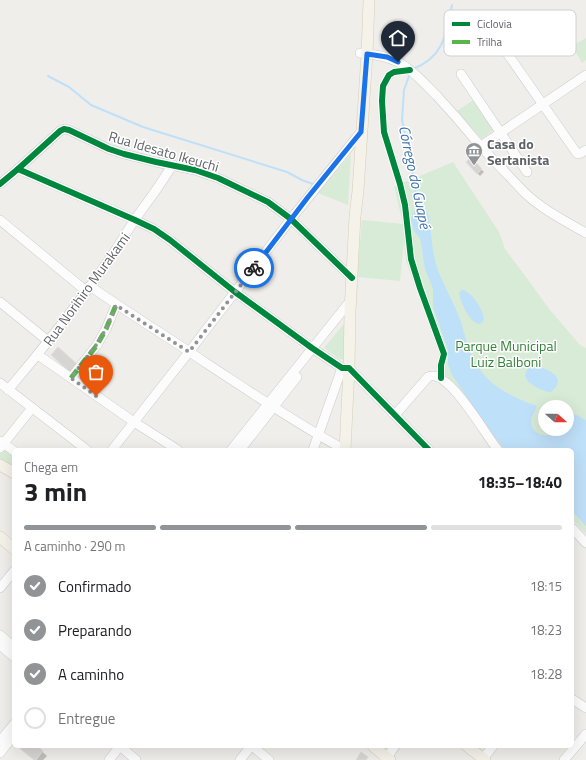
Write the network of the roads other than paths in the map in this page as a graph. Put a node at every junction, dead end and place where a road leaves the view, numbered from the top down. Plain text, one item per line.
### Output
1 (362, 0) edge
2 (369, 0) edge
3 (363, 54) junction
4 (509, 56) edge
5 (461, 74) dead end
6 (586, 76) edge
7 (542, 104) junction
8 (361, 132) junction
9 (501, 132) junction
10 (354, 142) junction
11 (481, 146) junction
12 (586, 150) edge
13 (172, 165) junction
14 (18, 169) junction
15 (527, 172) dead end
16 (0, 184) edge
17 (291, 219) junction
18 (0, 220) edge
19 (135, 220) junction
20 (586, 233) edge
21 (352, 273) junction
22 (88, 289) junction
23 (235, 292) junction
24 (350, 300) junction
25 (0, 302) edge
26 (116, 305) junction
27 (350, 312) junction
28 (48, 341) junction
29 (314, 350) junction
30 (189, 352) junction
31 (38, 354) junction
32 (345, 368) junction
33 (71, 378) junction
34 (0, 383) edge
35 (8, 390) junction
36 (271, 405) junction
37 (32, 408) junction
38 (395, 415) junction
39 (134, 422) junction
40 (318, 435) junction
41 (246, 437) junction
42 (1, 444) edge
43 (84, 448) edge
44 (114, 448) edge
45 (175, 448) edge
46 (233, 448) edge
47 (241, 448) edge
48 (314, 448) edge
49 (341, 448) edge
50 (345, 448) edge
51 (427, 448) edge
52 (497, 448) edge
53 (12, 450) edge
54 (0, 465) edge
55 (12, 472) edge
56 (574, 530) edge
57 (0, 537) edge
58 (586, 543) edge
59 (12, 547) edge
60 (12, 573) edge
61 (0, 588) edge
62 (0, 635) edge
63 (0, 645) edge
64 (12, 646) edge
65 (12, 655) edge
66 (574, 700) edge
67 (586, 708) edge
68 (586, 734) edge
69 (8, 737) edge
70 (118, 748) edge
71 (122, 748) edge
72 (250, 748) edge
73 (254, 748) edge
74 (375, 748) edge
75 (394, 748) edge
76 (469, 748) edge
77 (492, 748) edge
78 (0, 753) edge
79 (387, 759) edge
80 (109, 760) edge
81 (136, 760) edge
82 (240, 760) edge
83 (269, 760) edge
84 (483, 760) edge
85 (564, 760) edge

1 - 3 main road
2 - 3 main road
3 - 8 main road
3 - 10 main road
3 - 11 street
4 - 7 street
5 - 9 street
6 - 7 street
7 - 9 street
7 - 12 street
8 - 10 street
8 - 21 main road
9 - 11 street
9 - 15 street
10 - 17 street
10 - 21 main road
11 - 20 street
13 - 14 street, Rua Idesato Ikeuchi
13 - 17 street, Rua Idesato Ikeuchi
13 - 19 street, Rua Norihiro Murakami
14 - 16 street
14 - 19 street
17 - 21 street, Rua Idesato Ikeuchi
17 - 23 street
18 - 22 street
19 - 22 street, Rua Norihiro Murakami
19 - 23 street
21 - 24 main road
22 - 26 street
22 - 28 street, Rua Norihiro Murakami
23 - 29 street
23 - 30 street
24 - 27 main road
24 - 29 street
25 - 28 street
26 - 30 street
26 - 33 street
27 - 29 street
27 - 32 main road
28 - 31 street, Rua Norihiro Murakami
29 - 32 street
29 - 36 street
30 - 36 street
30 - 39 street
31 - 33 street
31 - 35 street, Rua Norihiro Murakami
32 - 38 street
32 - 40 street
32 - 50 main road
33 - 39 street
34 - 35 street
35 - 37 street
36 - 40 street
36 - 41 street
37 - 42 street
37 - 43 street
38 - 51 street
38 - 52 street
39 - 44 street
39 - 45 street
40 - 48 street
40 - 49 street
41 - 46 street
41 - 47 street
42 - 53 street
54 - 55 main road
56 - 58 street
57 - 59 main road
60 - 61 street
62 - 64 street
63 - 65 street
66 - 67 street
68 - 85 street
69 - 78 street
70 - 80 street
71 - 81 street
72 - 82 street
73 - 83 street
74 - 79 main road
75 - 79 street
76 - 84 main road
77 - 84 street

